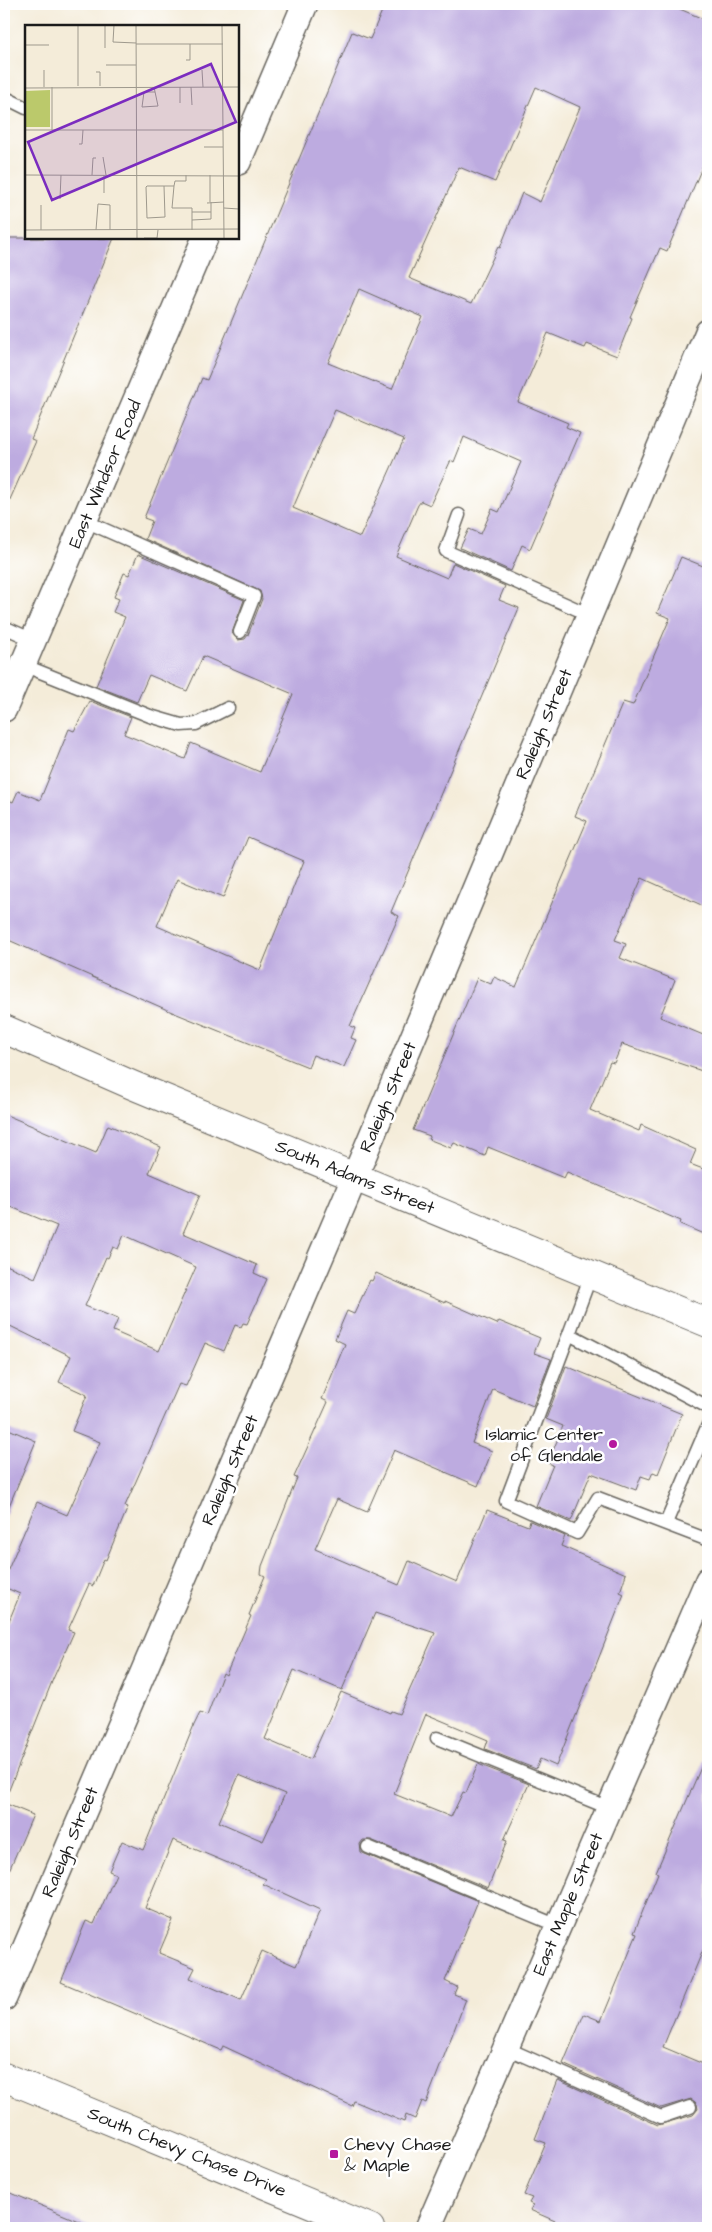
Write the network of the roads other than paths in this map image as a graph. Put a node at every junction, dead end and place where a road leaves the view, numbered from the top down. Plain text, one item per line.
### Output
1 (305, 4) edge
2 (4, 97) edge
3 (25, 108) edge
4 (239, 160) edge
5 (205, 239) edge
6 (708, 332) edge
7 (459, 515) dead end
8 (85, 521) junction
9 (590, 615) junction
10 (4, 627) edge
11 (240, 632) dead end
12 (33, 640) junction
13 (23, 665) junction
14 (228, 708) dead end
15 (4, 709) edge
16 (4, 1028) edge
17 (354, 1176) junction
18 (591, 1275) junction
19 (708, 1323) edge
20 (569, 1334) junction
21 (708, 1407) edge
22 (708, 1425) edge
23 (666, 1523) junction
24 (708, 1540) edge
25 (708, 1580) edge
26 (437, 1738) dead end
27 (609, 1808) junction
28 (368, 1847) dead end
29 (558, 1926) junction
30 (4, 1998) edge
31 (506, 2048) junction
32 (4, 2077) edge
33 (690, 2107) dead end
34 (370, 2228) edge
35 (428, 2228) edge

1 - 4 street
2 - 3 lane
5 - 8 street, East Windsor Road
6 - 9 street, Raleigh Street
7 - 9 lane
8 - 11 lane
8 - 12 street, East Windsor Road
9 - 17 street, Raleigh Street
10 - 12 lane
12 - 13 street, East Windsor Road
13 - 14 lane
13 - 15 street, East Windsor Road
16 - 17 street, South Adams Street
17 - 18 street, South Adams Street
17 - 30 street, Raleigh Street
18 - 19 street, South Adams Street
18 - 20 lane
20 - 21 lane
20 - 23 lane
22 - 23 lane
23 - 24 lane
25 - 27 street, East Maple Street
26 - 27 lane
27 - 29 street, East Maple Street
28 - 29 lane
29 - 31 street, East Maple Street
31 - 33 lane
31 - 35 street, East Maple Street
32 - 34 street, South Chevy Chase Drive

